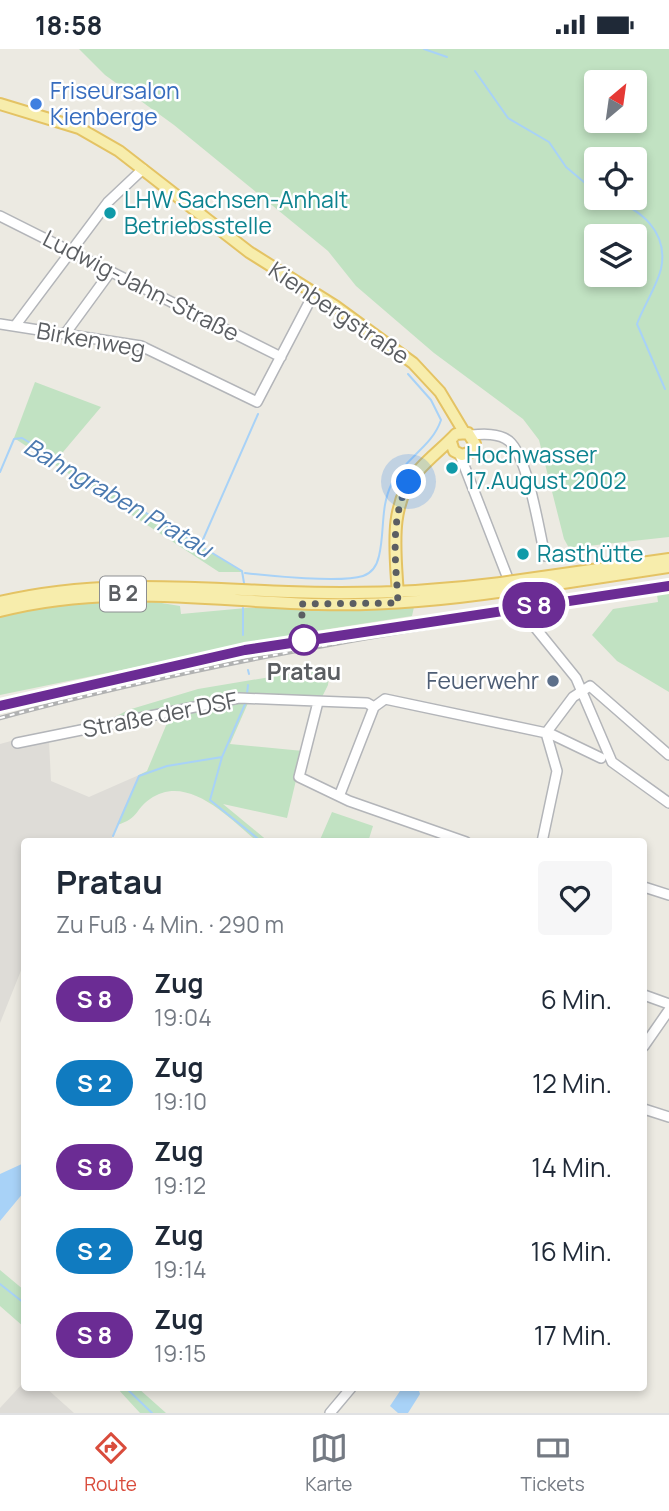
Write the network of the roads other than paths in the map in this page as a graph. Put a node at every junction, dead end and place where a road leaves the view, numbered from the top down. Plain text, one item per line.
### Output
1 (0, 104) edge
2 (143, 169) junction
3 (0, 216) edge
4 (72, 251) junction
5 (111, 271) junction
6 (314, 293) junction
7 (0, 324) edge
8 (15, 327) junction
9 (65, 334) junction
10 (281, 357) junction
11 (463, 443) junction
12 (545, 556) dead end
13 (669, 559) edge
14 (669, 568) edge
15 (511, 589) junction
16 (398, 598) junction
17 (0, 602) edge
18 (0, 611) edge
19 (525, 615) dead end
20 (582, 691) junction
21 (318, 702) junction
22 (374, 707) junction
23 (546, 733) junction
24 (29, 741) junction
25 (17, 743) dead end
26 (25, 751) dead end
27 (669, 755) edge
28 (601, 758) dead end
29 (340, 794) junction
30 (669, 803) edge
31 (447, 838) edge
32 (543, 838) edge
33 (647, 888) edge
34 (669, 895) edge
35 (647, 996) edge
36 (669, 1004) edge
37 (669, 1010) edge
38 (647, 1042) edge
39 (647, 1110) edge
40 (669, 1117) edge
41 (348, 1391) edge
42 (330, 1413) edge

1 - 2 main road, Kienbergstraße
2 - 4 street
2 - 6 main road, Kienbergstraße
3 - 4 street, Ludwig-Jahn-Straße
4 - 5 street, Ludwig-Jahn-Straße
4 - 8 street
5 - 9 street
5 - 10 street, Ludwig-Jahn-Straße
6 - 10 street
6 - 11 main road, Kienbergstraße
7 - 8 street, Birkenweg
8 - 9 street, Birkenweg
9 - 10 street, Birkenweg
11 - 12 street
11 - 15 street, Kienbergstraße
11 - 16 main road
13 - 15 main road, B 2
14 - 15 main road, B 2
15 - 16 main road, B 2
16 - 17 main road, B 2
16 - 18 main road, B 2
19 - 20 street
20 - 23 street
20 - 27 street
20 - 30 street
21 - 22 street, Straße der DSF
21 - 24 street, Straße der DSF
21 - 29 street
22 - 23 street, Straße der DSF
22 - 29 street
23 - 28 street, Straße der DSF
23 - 32 street
24 - 25 street, Straße der DSF
24 - 26 street
29 - 31 street
33 - 34 street
35 - 36 street
37 - 38 street
39 - 40 street
41 - 42 street

